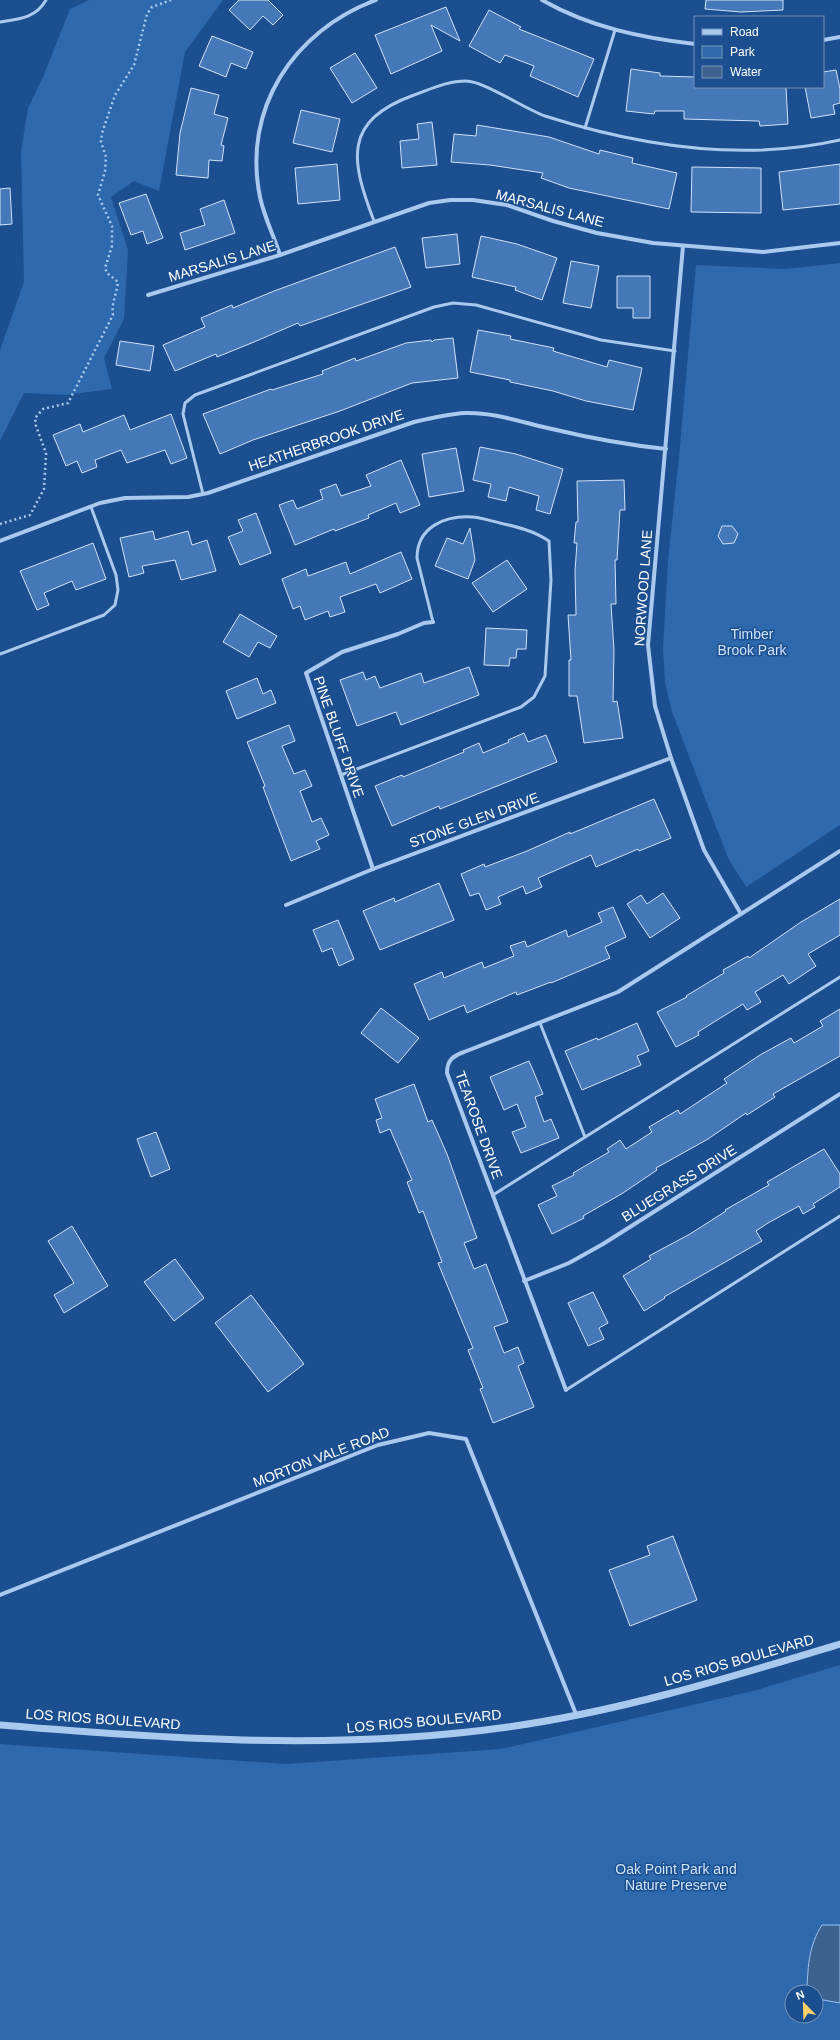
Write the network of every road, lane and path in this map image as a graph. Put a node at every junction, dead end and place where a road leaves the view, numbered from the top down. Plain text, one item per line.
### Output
1 (46, 0) edge
2 (170, 0) edge
3 (376, 0) edge
4 (542, 0) edge
5 (0, 22) edge
6 (615, 30) junction
7 (840, 37) edge
8 (824, 40) edge
9 (694, 44) edge
10 (585, 128) junction
11 (840, 140) edge
12 (374, 221) junction
13 (840, 243) edge
14 (684, 246) junction
15 (280, 255) junction
16 (148, 295) dead end
17 (675, 351) junction
18 (666, 449) junction
19 (203, 494) junction
20 (91, 507) junction
21 (0, 524) edge
22 (0, 541) edge
23 (433, 622) joint
24 (0, 654) edge
25 (671, 758) junction
26 (341, 775) junction
27 (840, 852) edge
28 (373, 869) junction
29 (286, 905) dead end
30 (741, 914) junction
31 (840, 978) edge
32 (540, 1023) junction
33 (840, 1094) edge
34 (585, 1137) junction
35 (493, 1195) junction
36 (840, 1216) edge
37 (524, 1281) junction
38 (566, 1390) joint
39 (0, 1595) edge
40 (840, 1644) edge
41 (576, 1714) junction
42 (0, 1725) edge

1 - 5 lane
2 - 21 path
3 - 15 street
4 - 6 street
6 - 9 street
6 - 10 lane
7 - 8 street
10 - 11 lane
10 - 12 lane
12 - 14 street, MARSALIS LANE
12 - 15 street, MARSALIS LANE
13 - 14 street, MARSALIS LANE
14 - 17 street, NORWOOD LANE
15 - 16 street, MARSALIS LANE
17 - 18 street, NORWOOD LANE
17 - 19 lane
18 - 19 street, HEATHERBROOK DRIVE
18 - 25 street, NORWOOD LANE
19 - 20 street, HEATHERBROOK DRIVE
20 - 22 street, HEATHERBROOK DRIVE
20 - 24 lane
23 - 26 street, PINE BLUFF DRIVE
23 - 26 lane
25 - 28 street, STONE GLEN DRIVE
25 - 30 street, NORWOOD LANE
26 - 28 street, PINE BLUFF DRIVE
27 - 30 street, TEAROSE DRIVE
28 - 29 street, STONE GLEN DRIVE
30 - 32 street, TEAROSE DRIVE
31 - 34 lane
32 - 34 lane
32 - 35 street, TEAROSE DRIVE
33 - 37 street, BLUEGRASS DRIVE
34 - 35 lane
35 - 37 street, TEAROSE DRIVE
36 - 38 lane
37 - 38 street, TEAROSE DRIVE
39 - 41 street, MORTON VALE ROAD
40 - 41 street, LOS RIOS BOULEVARD
41 - 42 street, LOS RIOS BOULEVARD

